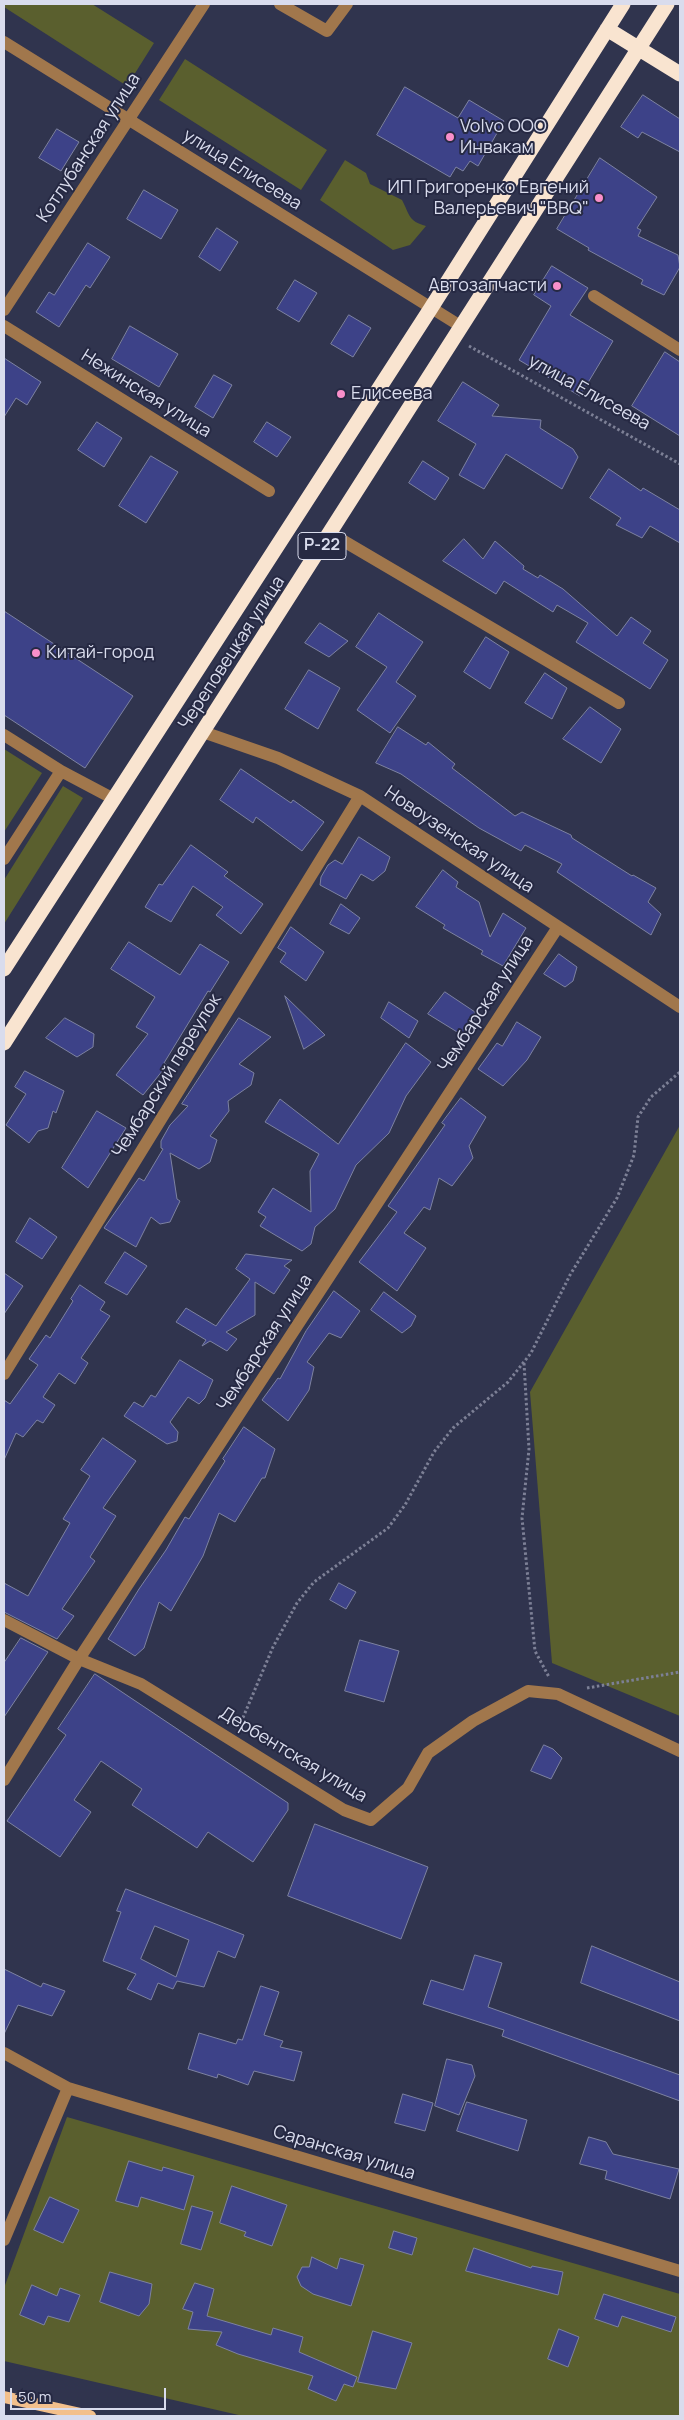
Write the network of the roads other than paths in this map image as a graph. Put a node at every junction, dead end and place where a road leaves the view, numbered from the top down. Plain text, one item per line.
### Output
1 (204, 4) edge
2 (280, 4) edge
3 (348, 4) edge
4 (622, 4) edge
5 (667, 4) edge
6 (606, 29) junction
7 (4, 42) edge
8 (639, 48) junction
9 (680, 74) edge
10 (128, 120) junction
11 (594, 296) dead end
12 (431, 308) junction
13 (4, 310) edge
14 (4, 326) edge
15 (459, 333) junction
16 (680, 350) edge
17 (269, 491) dead end
18 (330, 533) junction
19 (619, 703) dead end
20 (203, 732) junction
21 (4, 735) edge
22 (61, 771) junction
23 (360, 796) junction
24 (112, 798) junction
25 (4, 859) edge
26 (558, 927) junction
27 (4, 969) edge
28 (680, 1007) edge
29 (4, 1042) edge
30 (4, 1374) edge
31 (4, 1620) edge
32 (79, 1659) junction
33 (680, 1751) edge
34 (4, 1780) edge
35 (4, 2053) edge
36 (68, 2088) junction
37 (4, 2240) edge
38 (680, 2270) edge
39 (4, 2397) edge
40 (90, 2416) edge

1 - 10 street, Котлубанская улица
2 - 3 street
4 - 6 highway, Череповецкая улица / Р-22
5 - 8 highway, Череповецкая улица / Р-22
6 - 8 highway
6 - 12 highway, Череповецкая улица / Р-22
7 - 10 street, улица Елисеева
8 - 9 highway
8 - 15 highway, Череповецкая улица / Р-22
10 - 12 street, улица Елисеева
10 - 13 street, Котлубанская улица
11 - 16 street
12 - 15 street, улица Елисеева
12 - 24 highway, Череповецкая улица / Р-22
14 - 17 street, Нежинская улица
15 - 18 highway, Череповецкая улица / Р-22
18 - 19 street
18 - 20 highway, Череповецкая улица / Р-22
20 - 23 street, Новоузенская улица
20 - 29 highway, Череповецкая улица / Р-22
21 - 22 street
22 - 24 street
22 - 25 street
23 - 26 street, Новоузенская улица
23 - 30 street, Чембарский переулок
24 - 27 highway, Череповецкая улица / Р-22
26 - 28 street, Новоузенская улица
26 - 32 street, Чембарская улица
31 - 32 street, Дербентская улица
32 - 33 street, Дербентская улица
32 - 34 street, Чембарская улица
35 - 36 street, Саранская улица
36 - 37 street
36 - 38 street, Саранская улица
39 - 40 main road

